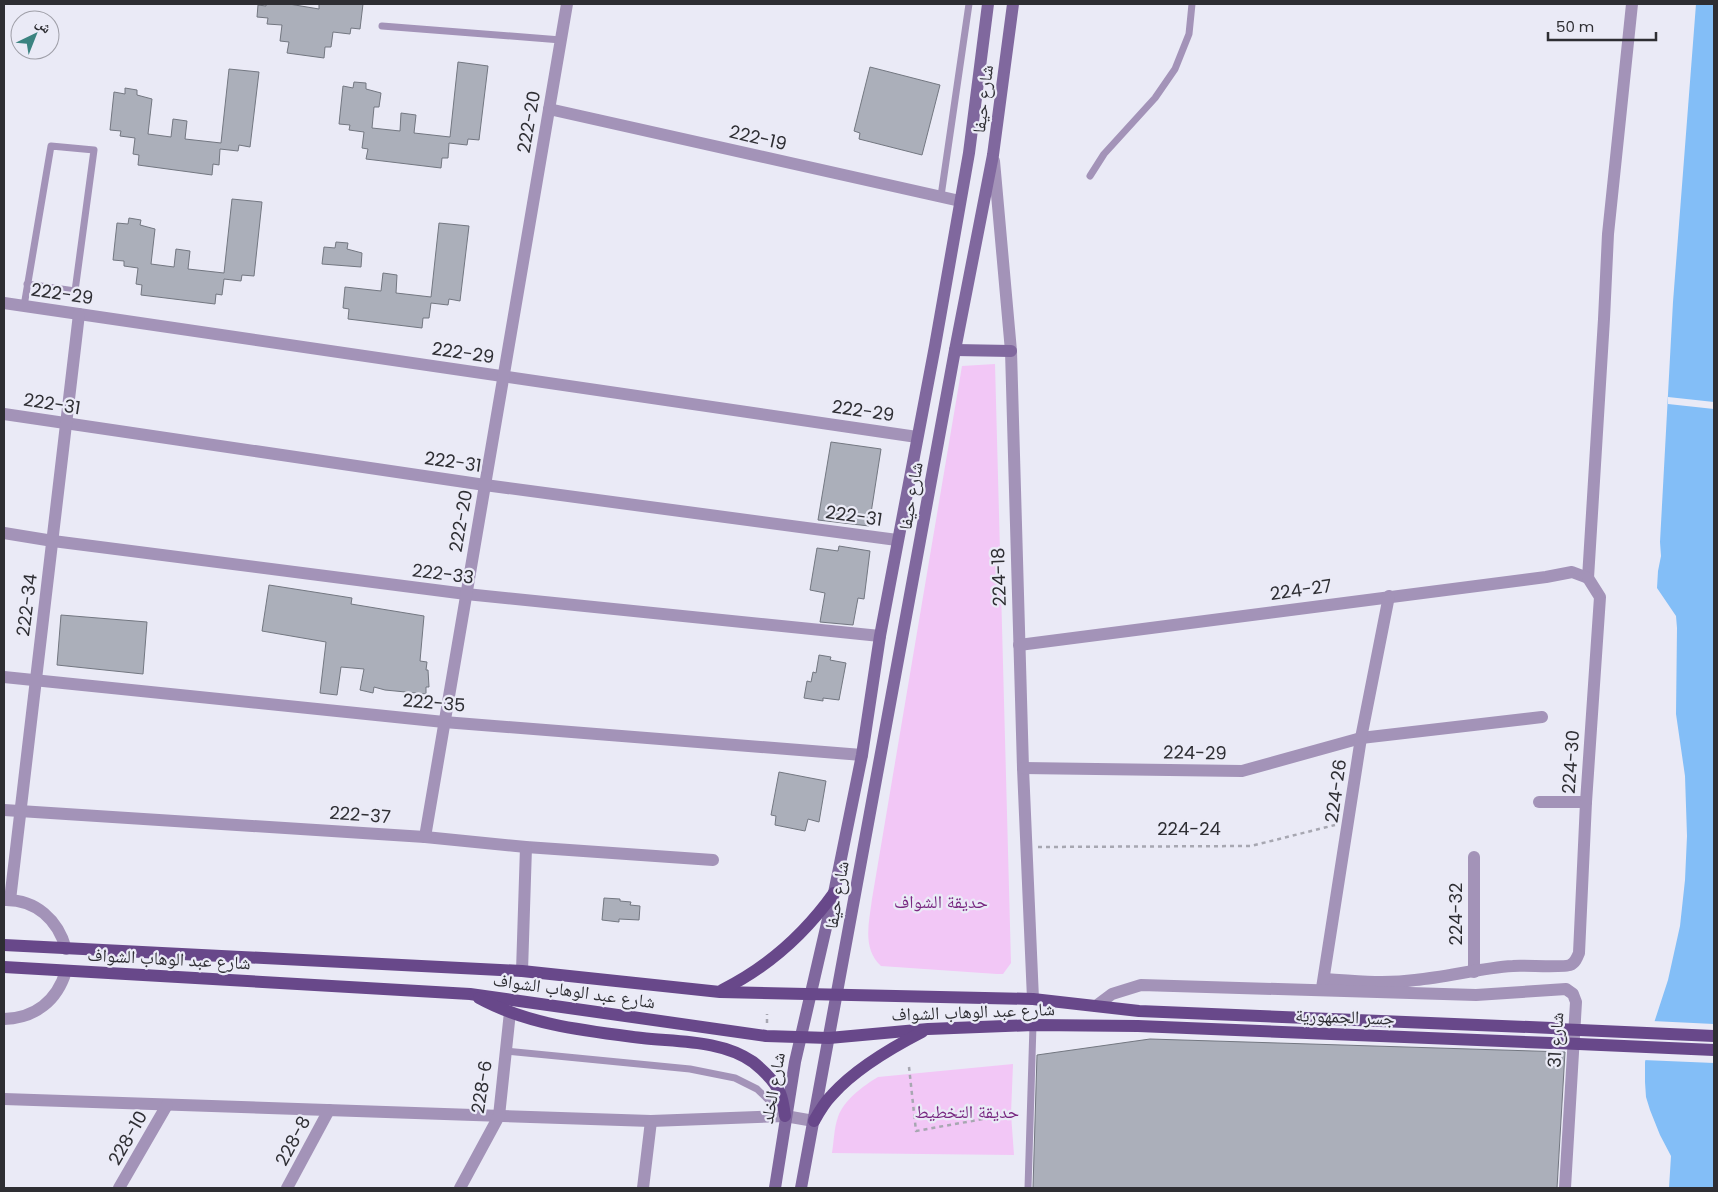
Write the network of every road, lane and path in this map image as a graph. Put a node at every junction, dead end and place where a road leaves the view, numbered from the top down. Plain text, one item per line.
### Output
1 (567, 4) edge
2 (969, 4) edge
3 (988, 4) edge
4 (1013, 4) edge
5 (1192, 4) edge
6 (1632, 4) edge
7 (382, 26) dead end
8 (561, 40) junction
9 (549, 109) junction
10 (993, 155) junction
11 (1090, 176) dead end
12 (941, 196) junction
13 (960, 201) junction
14 (27, 284) junction
15 (4, 303) edge
16 (24, 306) junction
17 (79, 314) junction
18 (955, 350) junction
19 (1011, 351) junction
20 (503, 376) junction
21 (4, 414) edge
22 (66, 424) junction
23 (917, 437) junction
24 (485, 485) junction
25 (4, 533) edge
26 (898, 540) junction
27 (53, 541) junction
28 (1588, 578) junction
29 (466, 594) junction
30 (1389, 596) junction
31 (880, 636) junction
32 (1019, 645) junction
33 (4, 677) edge
34 (36, 681) junction
35 (1542, 717) dead end
36 (444, 722) junction
37 (1361, 738) junction
38 (862, 755) junction
39 (1023, 768) junction
40 (1539, 802) dead end
41 (1586, 802) junction
42 (4, 810) edge
43 (21, 811) junction
44 (1349, 822) junction
45 (425, 837) junction
46 (526, 847) junction
47 (1026, 847) junction
48 (1474, 857) dead end
49 (713, 860) dead end
50 (834, 894) junction
51 (7, 900) edge
52 (4, 945) edge
53 (66, 949) junction
54 (4, 967) edge
55 (66, 971) junction
56 (522, 971) junction
57 (1474, 972) junction
58 (1323, 985) junction
59 (720, 992) junction
60 (470, 994) junction
61 (811, 994) junction
62 (837, 995) junction
63 (1033, 999) junction
64 (1096, 1006) junction
65 (1139, 1011) joint
66 (510, 1012) junction
67 (767, 1014) dead end
68 (4, 1019) edge
69 (767, 1023) dead end
70 (1033, 1025) junction
71 (1138, 1026) joint
72 (928, 1029) junction
73 (1714, 1036) edge
74 (800, 1037) junction
75 (829, 1038) junction
76 (1714, 1050) edge
77 (505, 1051) junction
78 (909, 1067) dead end
79 (4, 1099) edge
80 (167, 1104) junction
81 (329, 1110) junction
82 (1011, 1114) dead end
83 (499, 1116) junction
84 (786, 1116) junction
85 (651, 1121) junction
86 (814, 1121) junction
87 (119, 1188) edge
88 (287, 1188) edge
89 (460, 1188) edge
90 (643, 1188) edge
91 (775, 1188) edge
92 (801, 1188) edge
93 (1028, 1188) edge
94 (1565, 1188) edge

1 - 8 street, 222-20
2 - 12 lane
3 - 13 main road, شارع حيفا
4 - 10 main road, شارع حيفا
5 - 11 lane
6 - 28 street
7 - 8 lane
8 - 9 street, 222-20
9 - 12 street, 222-19
9 - 20 street, 222-20
10 - 18 main road, شارع حيفا
10 - 19 street, 224-18
12 - 13 street, 222-19
13 - 23 main road, شارع حيفا
14 - 14 lane
14 - 16 lane
15 - 16 street, 222-29
16 - 17 street, 222-29
17 - 20 street, 222-29
17 - 22 street, 222-34
18 - 19 main road
18 - 62 main road, شارع حيفا
19 - 32 street, 224-18
20 - 23 street, 222-29
20 - 24 street, 222-20
21 - 22 street, 222-31
22 - 24 street, 222-31
22 - 27 street, 222-34
23 - 26 main road, شارع حيفا
24 - 26 street, 222-31
24 - 29 street, 222-20
25 - 27 street, 222-33
26 - 31 main road, شارع حيفا
27 - 29 street, 222-33
27 - 34 street, 222-34
28 - 30 street, 224-27
28 - 41 street, 224-30
29 - 31 street, 222-33
29 - 36 street, 222-20
30 - 32 street, 224-27
30 - 37 street, 224-26
31 - 38 main road, شارع حيفا
32 - 39 street, 224-18
33 - 34 street, 222-35
34 - 36 street, 222-35
34 - 43 street, 222-34
35 - 37 street, 224-29
36 - 38 street, 222-35
36 - 45 street, 222-20
37 - 39 street, 224-29
37 - 44 street, 224-26
38 - 50 main road, شارع حيفا
39 - 47 street, 224-18
40 - 41 street
41 - 57 street, 224-30
42 - 43 street, 222-37
43 - 45 street, 222-37
43 - 51 street, 222-34
44 - 47 path, 224-24
44 - 58 street, 224-26
45 - 46 street, 222-37
46 - 49 street, 222-37
46 - 56 street
47 - 63 street, 224-18
48 - 57 street, 224-32
50 - 59 main road
50 - 61 main road, شارع حيفا
51 - 53 street
52 - 53 main road, شارع عبد الوهاب الشواف
53 - 56 main road, شارع عبد الوهاب الشواف
54 - 55 main road, شارع عبد الوهاب الشواف
55 - 60 main road, شارع عبد الوهاب الشواف
55 - 68 street
56 - 59 main road, شارع عبد الوهاب الشواف
57 - 58 street
58 - 64 street
58 - 94 street, شارع 31
59 - 61 main road, شارع عبد الوهاب الشواف
60 - 66 main road
60 - 74 main road, شارع عبد الوهاب الشواف
61 - 62 main road, شارع عبد الوهاب الشواف
61 - 74 main road, شارع الخلد
62 - 63 main road, شارع عبد الوهاب الشواف
62 - 75 main road
63 - 64 main road, شارع عبد الوهاب الشواف
64 - 65 main road, شارع عبد الوهاب الشواف
65 - 73 main road, جسر الجمهورية, bridge
66 - 77 street, 228-6
66 - 84 main road
67 - 69 path
70 - 71 main road, شارع عبد الوهاب الشواف
70 - 72 main road, شارع عبد الوهاب الشواف
70 - 93 lane
71 - 76 main road, جسر الجمهورية, bridge
72 - 75 main road, شارع عبد الوهاب الشواف
72 - 86 main road
74 - 75 main road, شارع عبد الوهاب الشواف
74 - 84 main road, شارع الخلد
75 - 86 main road
77 - 83 street, 228-6
77 - 84 lane
78 - 82 path
79 - 80 street
80 - 81 street
80 - 87 street, 228-10
81 - 83 street
81 - 88 street, 228-8
83 - 85 street
83 - 89 street, 228-6
84 - 85 street
84 - 86 street
84 - 91 main road, شارع الخلد
85 - 90 street
86 - 92 main road

